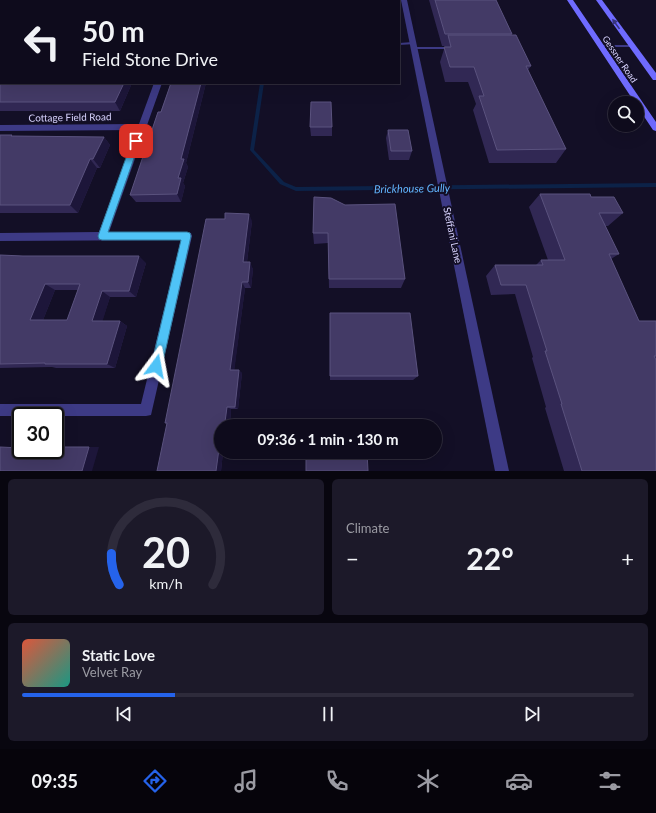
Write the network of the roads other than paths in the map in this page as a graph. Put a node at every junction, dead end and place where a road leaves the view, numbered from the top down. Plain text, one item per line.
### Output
1 (404, 0) edge
2 (570, 0) edge
3 (599, 0) edge
4 (400, 44) edge
5 (414, 46) junction
6 (601, 46) junction
7 (632, 46) junction
8 (460, 48) edge
9 (656, 78) edge
10 (158, 84) edge
11 (141, 127) junction
12 (0, 128) edge
13 (656, 128) edge
14 (102, 236) junction
15 (0, 237) edge
16 (0, 410) edge
17 (502, 471) edge

1 - 5 street, Steffani Lane
2 - 6 main road, Gessner Road
7 -> 3 main road, Gessner Road
4 - 5 lane
5 - 8 lane
5 - 17 street, Steffani Lane
6 - 7 lane
6 - 13 main road, Gessner Road
7 - 9 main road, Gessner Road
10 - 11 street
11 - 12 street, Cottage Field Road
11 - 14 street
14 - 15 street
14 - 16 street

